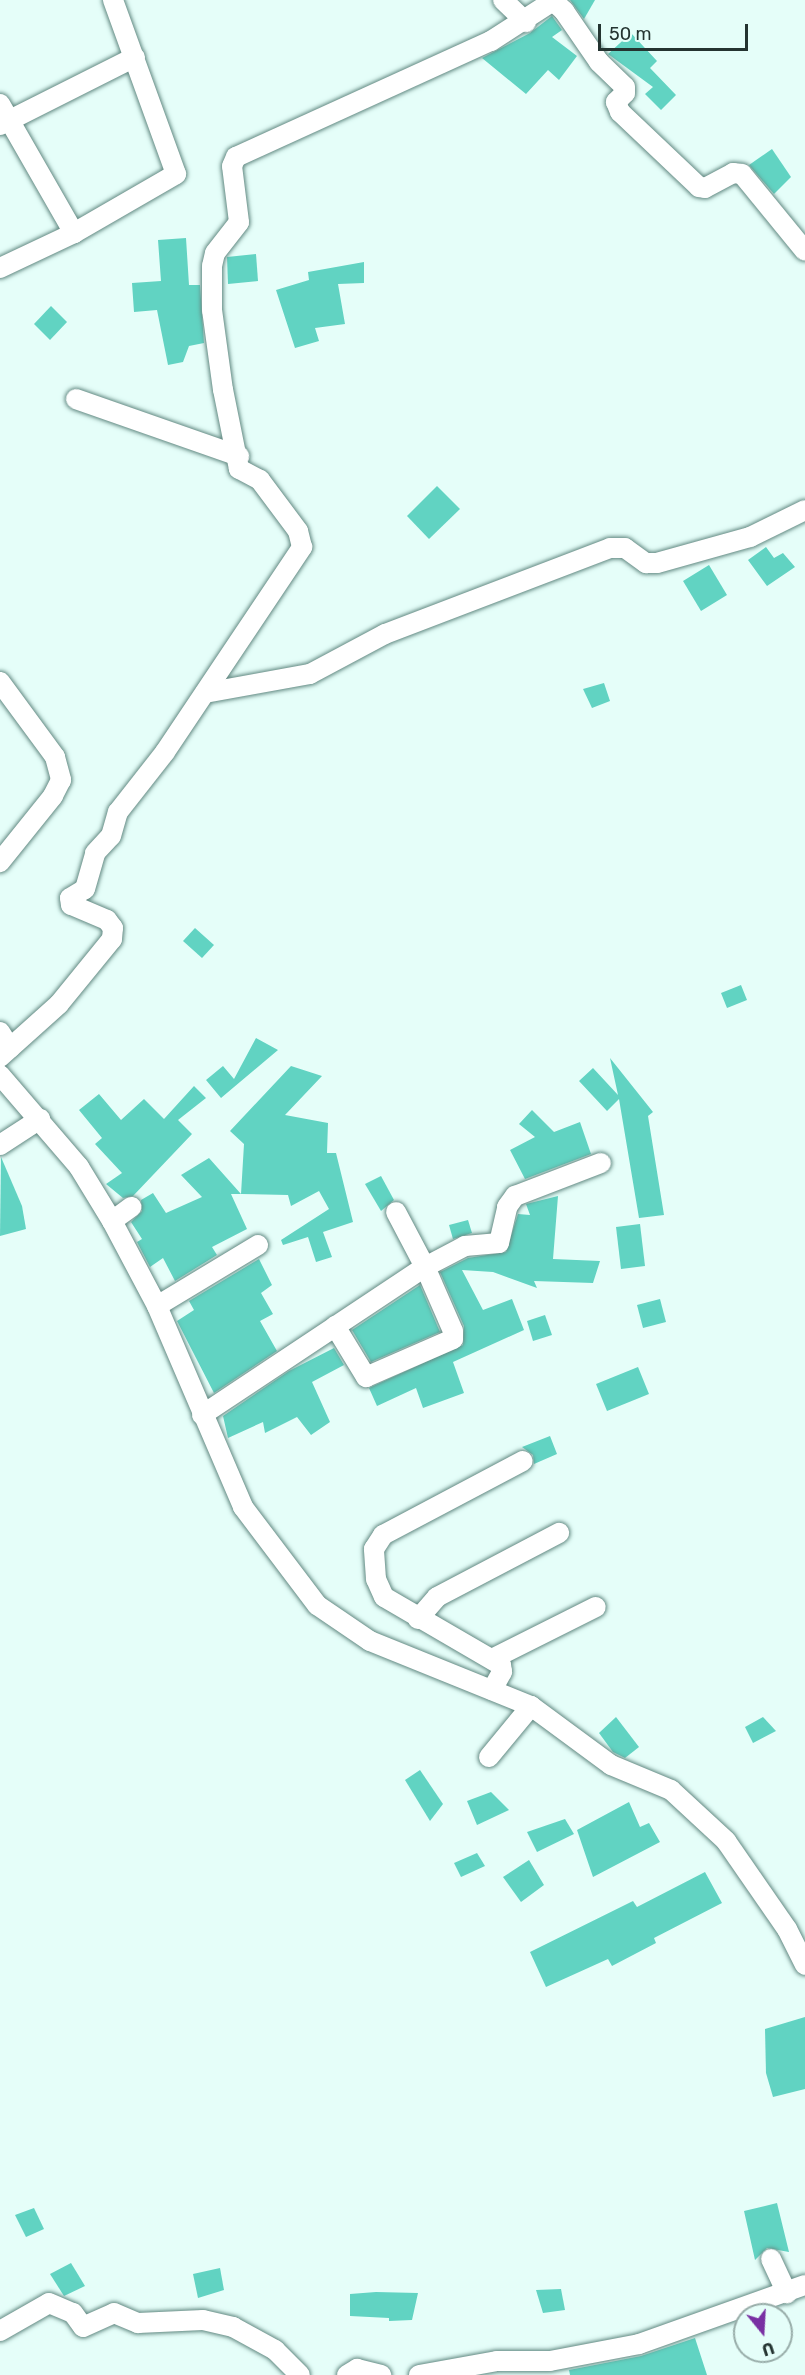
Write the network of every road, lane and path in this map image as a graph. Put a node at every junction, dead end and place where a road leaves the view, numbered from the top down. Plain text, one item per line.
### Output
1 (113, 0) edge
2 (502, 0) edge
3 (526, 22) junction
4 (135, 57) junction
5 (3, 116) edge
6 (74, 233) junction
7 (805, 251) edge
8 (0, 268) edge
9 (76, 399) dead end
10 (239, 456) junction
11 (805, 510) edge
12 (0, 682) edge
13 (205, 693) junction
14 (0, 862) edge
15 (3, 1046) edge
16 (0, 1076) edge
17 (40, 1119) junction
18 (0, 1145) edge
19 (601, 1163) dead end
20 (131, 1207) dead end
21 (396, 1212) dead end
22 (111, 1221) junction
23 (258, 1245) dead end
24 (426, 1267) junction
25 (157, 1306) junction
26 (335, 1326) junction
27 (202, 1415) junction
28 (523, 1461) dead end
29 (559, 1533) dead end
30 (596, 1607) dead end
31 (418, 1619) junction
32 (492, 1659) junction
33 (492, 1690) junction
34 (531, 1706) junction
35 (489, 1757) dead end
36 (805, 1965) edge
37 (771, 2259) dead end
38 (805, 2285) edge
39 (787, 2294) junction
40 (0, 2331) edge
41 (300, 2375) edge
42 (347, 2375) edge
43 (381, 2375) edge
44 (419, 2375) edge

1 - 4 street
2 - 3 street
3 - 7 street
3 - 10 street
4 - 5 street
4 - 6 street
5 - 6 street
6 - 8 street
9 - 10 street
10 - 13 street
11 - 13 street
12 - 14 street
13 - 15 street
16 - 17 street
17 - 18 street
17 - 22 street
19 - 24 street
20 - 22 street
21 - 24 street
22 - 25 street
23 - 25 street
24 - 26 street
24 - 26 street
25 - 27 street
26 - 27 street
27 - 33 street
28 - 31 street
29 - 31 street
30 - 32 street
31 - 32 street
32 - 33 street
33 - 34 street
34 - 35 street
34 - 36 street
37 - 39 street
38 - 39 street
39 - 44 street
40 - 41 street
42 - 43 street

